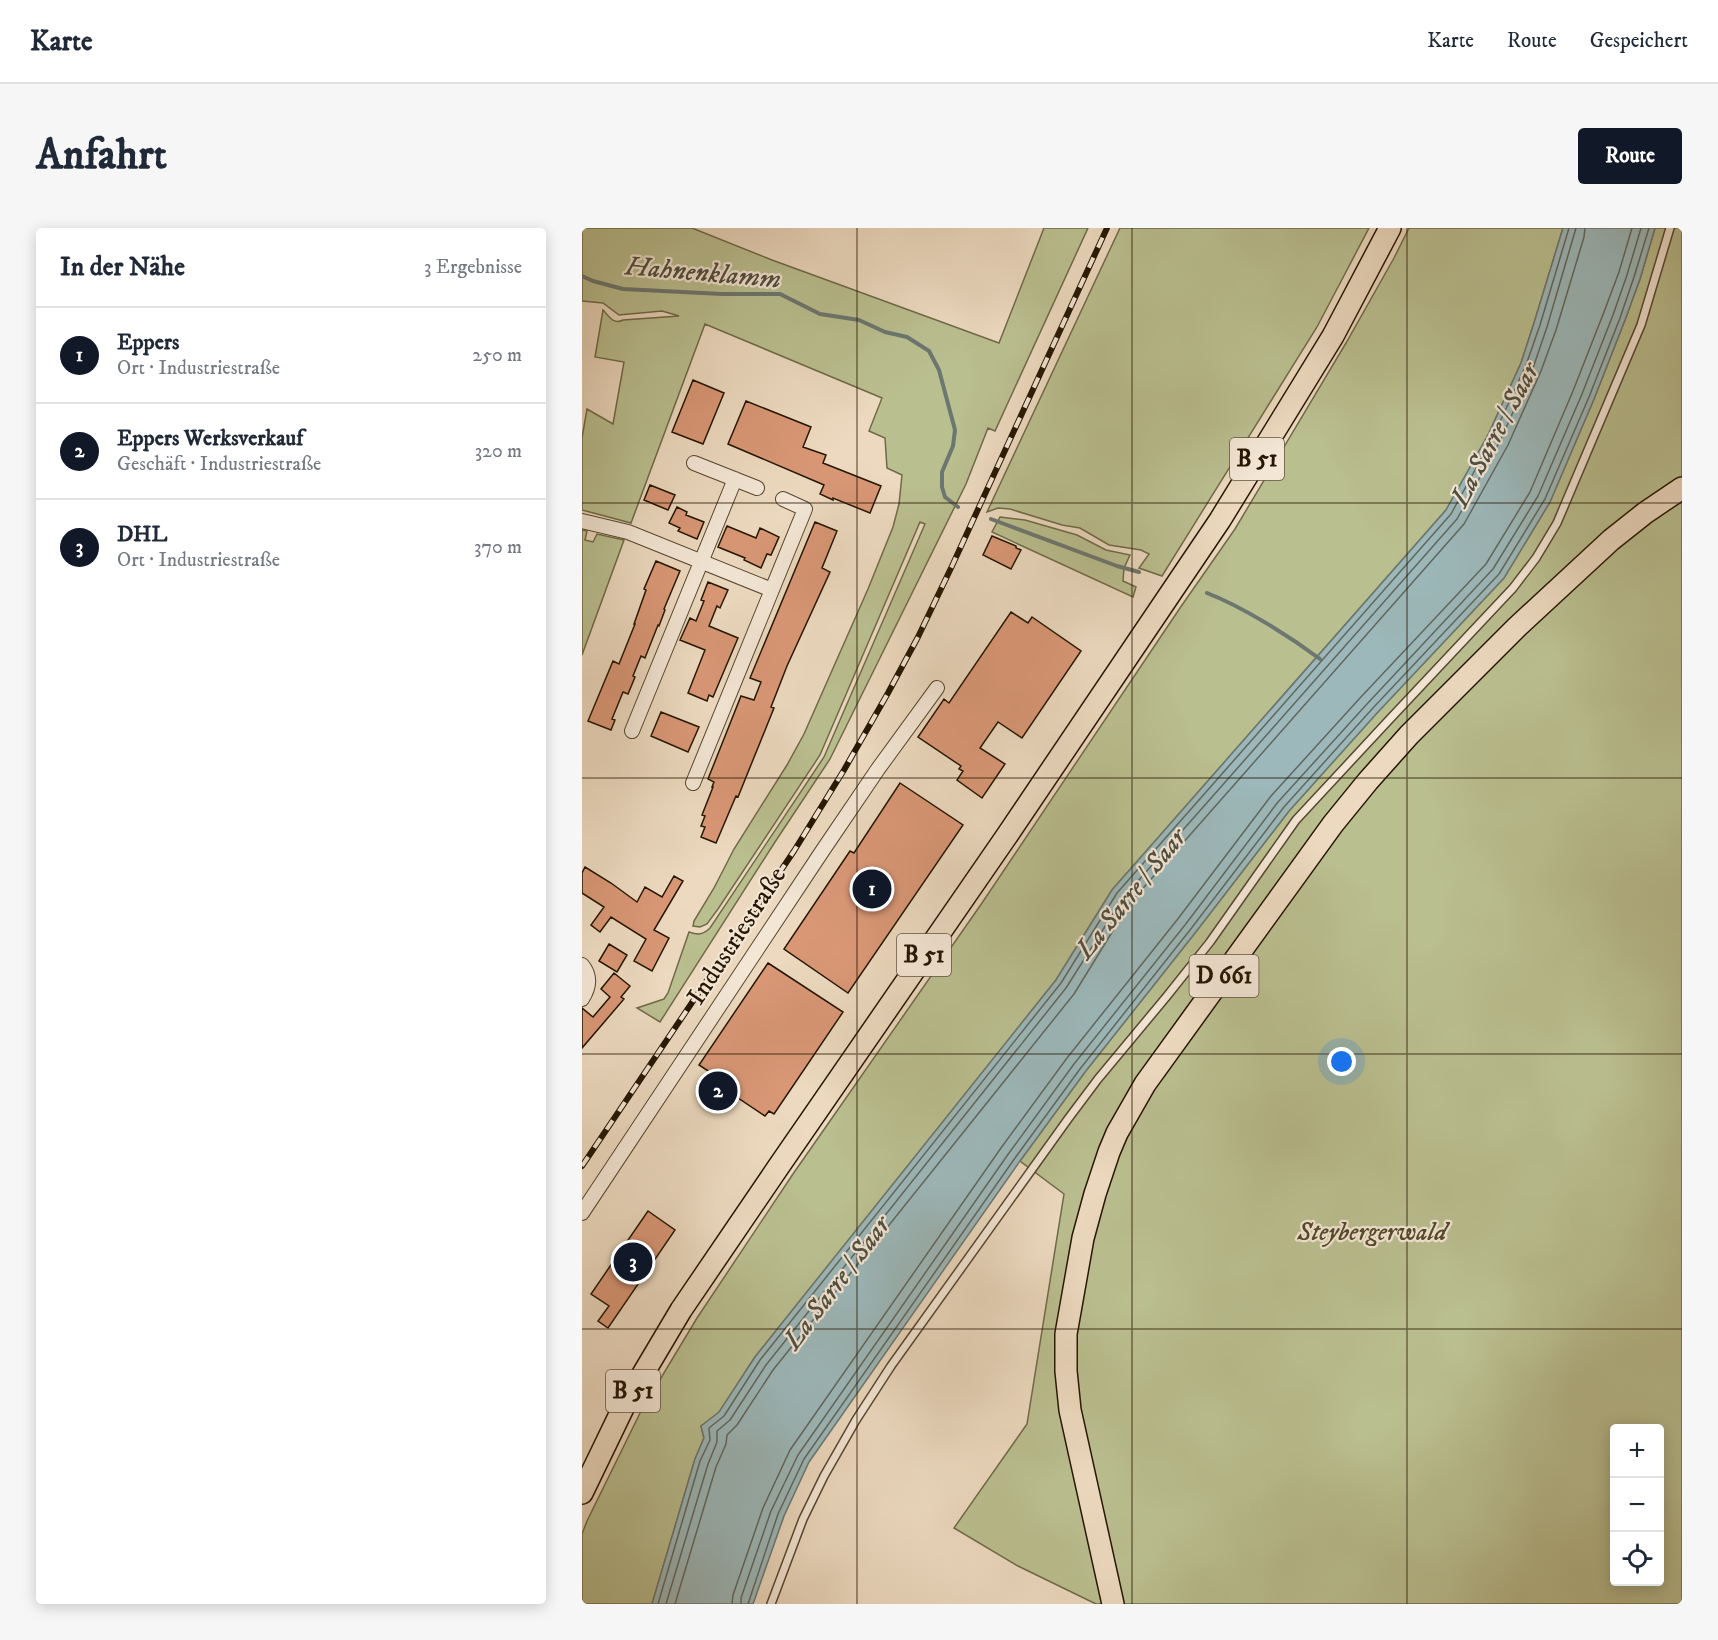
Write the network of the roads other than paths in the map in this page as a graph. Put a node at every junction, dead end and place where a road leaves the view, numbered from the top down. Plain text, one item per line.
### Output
1 (1390, 228) edge
2 (1670, 228) edge
3 (694, 463) dead end
4 (735, 479) junction
5 (757, 488) dead end
6 (1682, 488) edge
7 (783, 499) dead end
8 (582, 521) edge
9 (702, 561) junction
10 (772, 590) junction
11 (937, 688) dead end
12 (632, 730) dead end
13 (693, 783) dead end
14 (582, 965) edge
15 (582, 999) edge
16 (582, 1214) edge
17 (582, 1493) edge
18 (771, 1604) edge
19 (1113, 1604) edge

1 - 17 main road, B 51
2 - 18 lane
3 - 4 street
4 - 5 street
4 - 9 street
6 - 19 main road, D 661
7 - 10 street
8 - 9 street
9 - 10 street
9 - 12 street
10 - 13 street
11 - 16 street, Industriestraße
14 - 15 street

